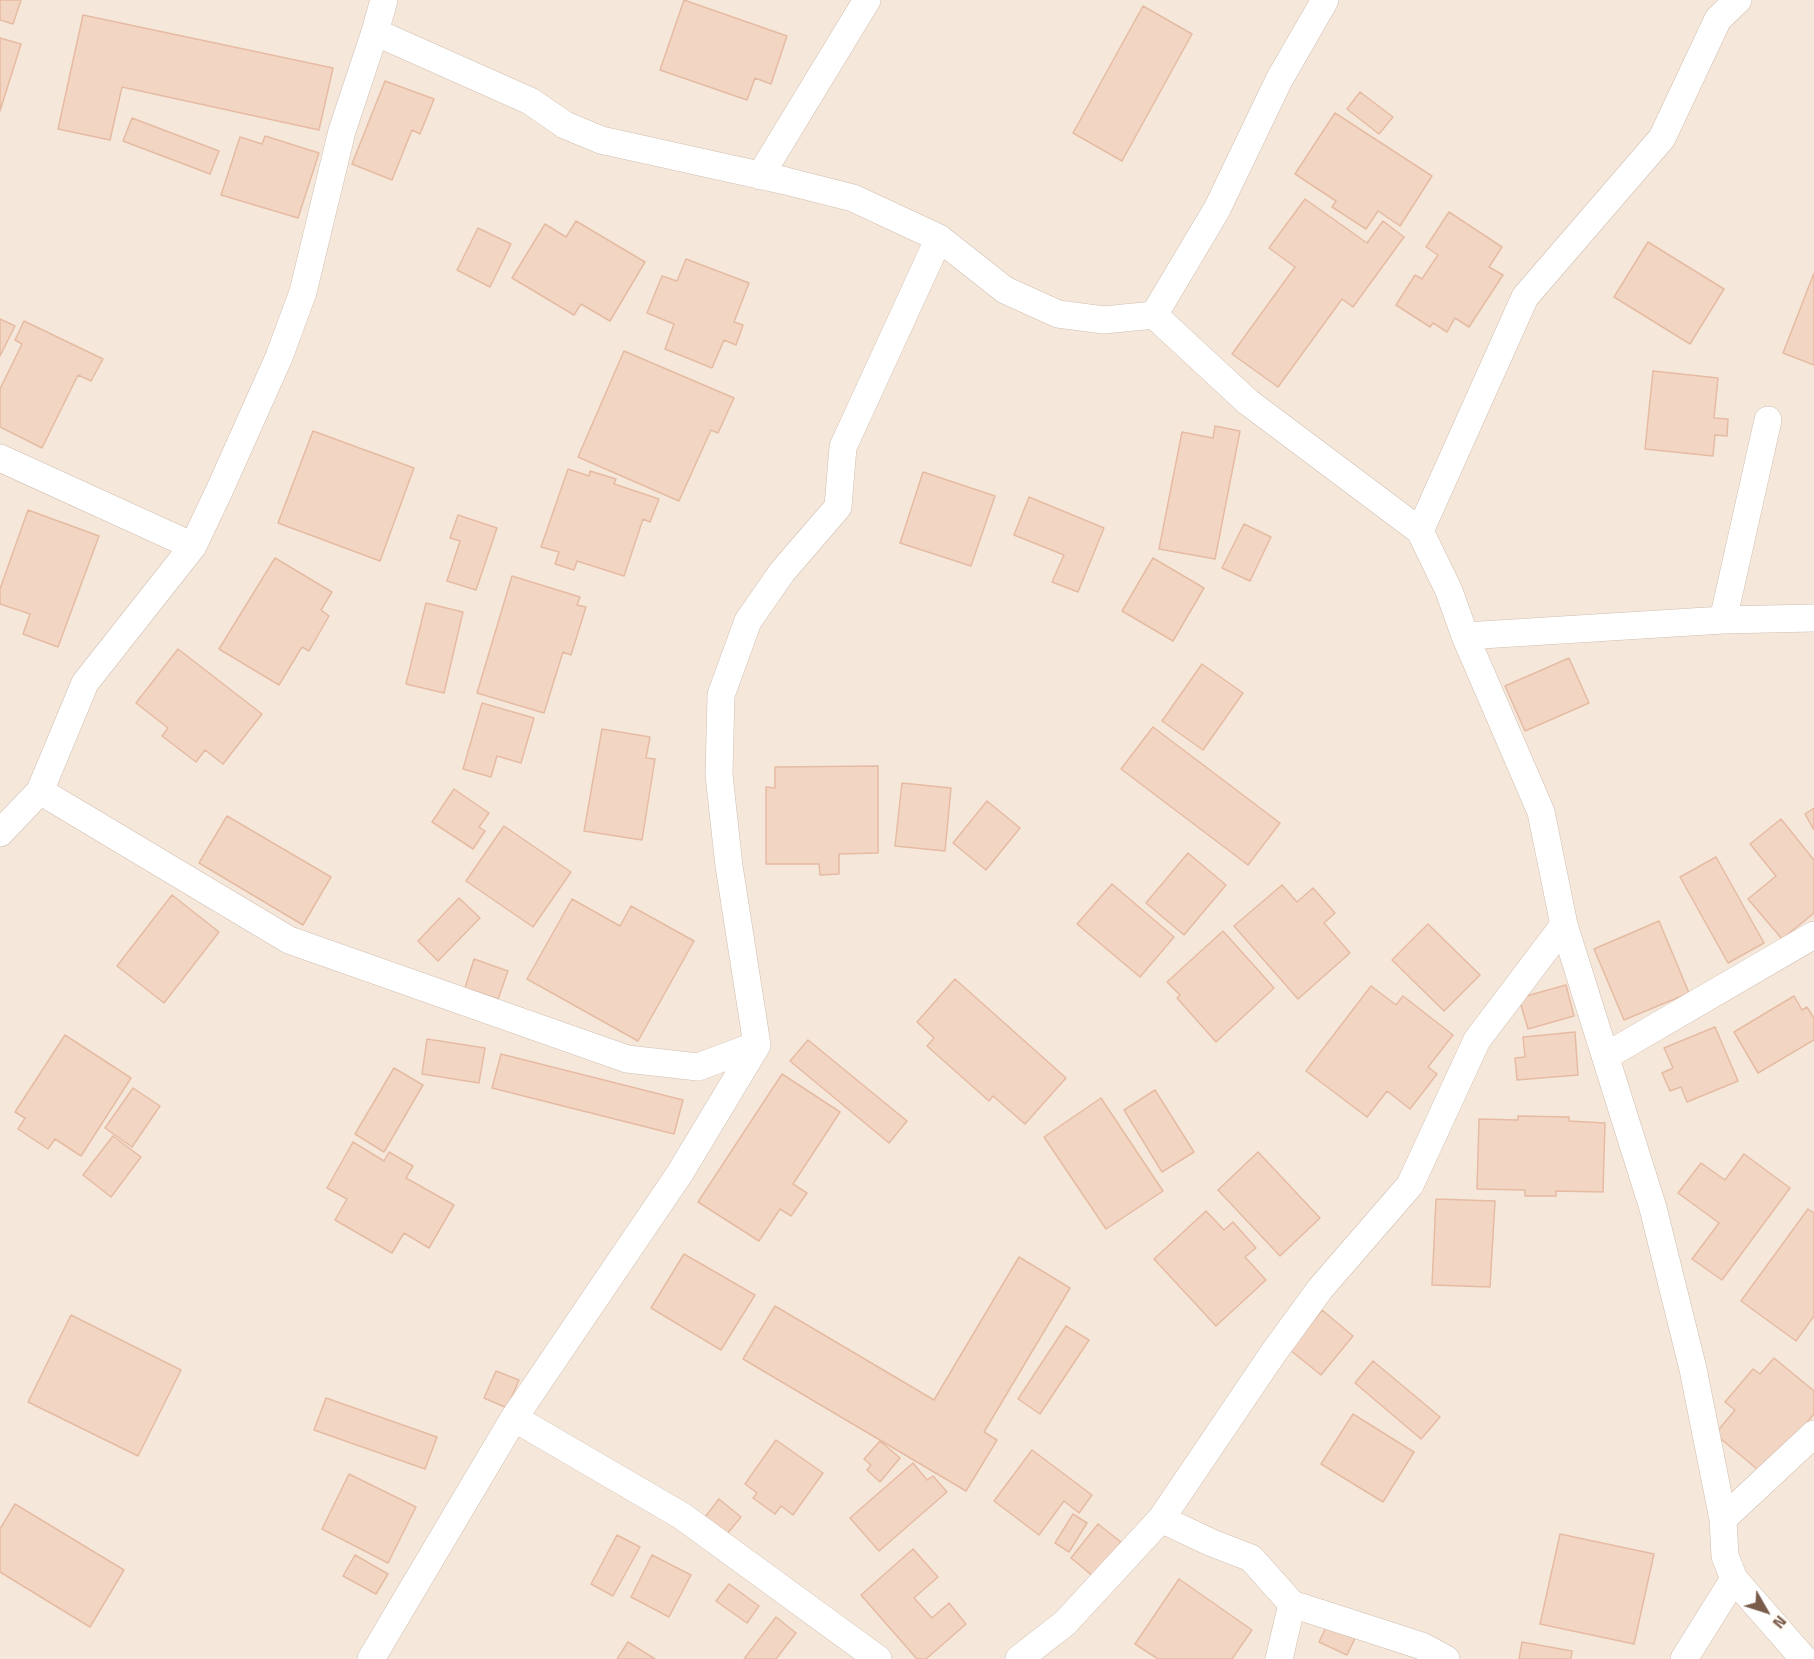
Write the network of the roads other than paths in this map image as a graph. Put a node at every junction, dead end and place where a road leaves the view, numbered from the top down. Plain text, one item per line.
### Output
1 (384, 0) edge
2 (867, 0) edge
3 (1738, 0) edge
4 (1315, 3) edge
5 (375, 32) junction
6 (760, 176) junction
7 (939, 238) junction
8 (1154, 315) junction
9 (1768, 420) dead end
10 (0, 458) edge
11 (1420, 531) junction
12 (193, 546) junction
13 (1814, 618) edge
14 (1723, 620) junction
15 (1466, 636) junction
16 (40, 791) junction
17 (0, 833) edge
18 (1564, 925) junction
19 (1814, 935) edge
20 (757, 1045) junction
21 (1606, 1056) junction
22 (514, 1418) junction
23 (1814, 1434) edge
24 (1161, 1519) junction
25 (1723, 1519) junction
26 (1734, 1579) junction
27 (1292, 1604) junction
28 (371, 1659) edge
29 (878, 1659) edge
30 (1019, 1659) edge
31 (1279, 1659) edge
32 (1446, 1659) edge
33 (1684, 1659) edge
34 (1804, 1659) edge

1 - 5 street
2 - 6 street
3 - 11 street
4 - 8 street
5 - 6 street
5 - 12 street
6 - 7 street
7 - 8 street
7 - 20 street
8 - 11 street
9 - 14 street
10 - 12 street
11 - 15 street
12 - 16 street
13 - 14 street
14 - 15 street
15 - 18 street
16 - 17 street
16 - 20 street
18 - 21 street
18 - 24 street
19 - 21 street
20 - 22 street
21 - 25 street
22 - 28 street
22 - 29 street
23 - 25 street
24 - 27 street
24 - 30 street
25 - 26 street
26 - 33 street
26 - 34 street
27 - 31 street
27 - 32 street

